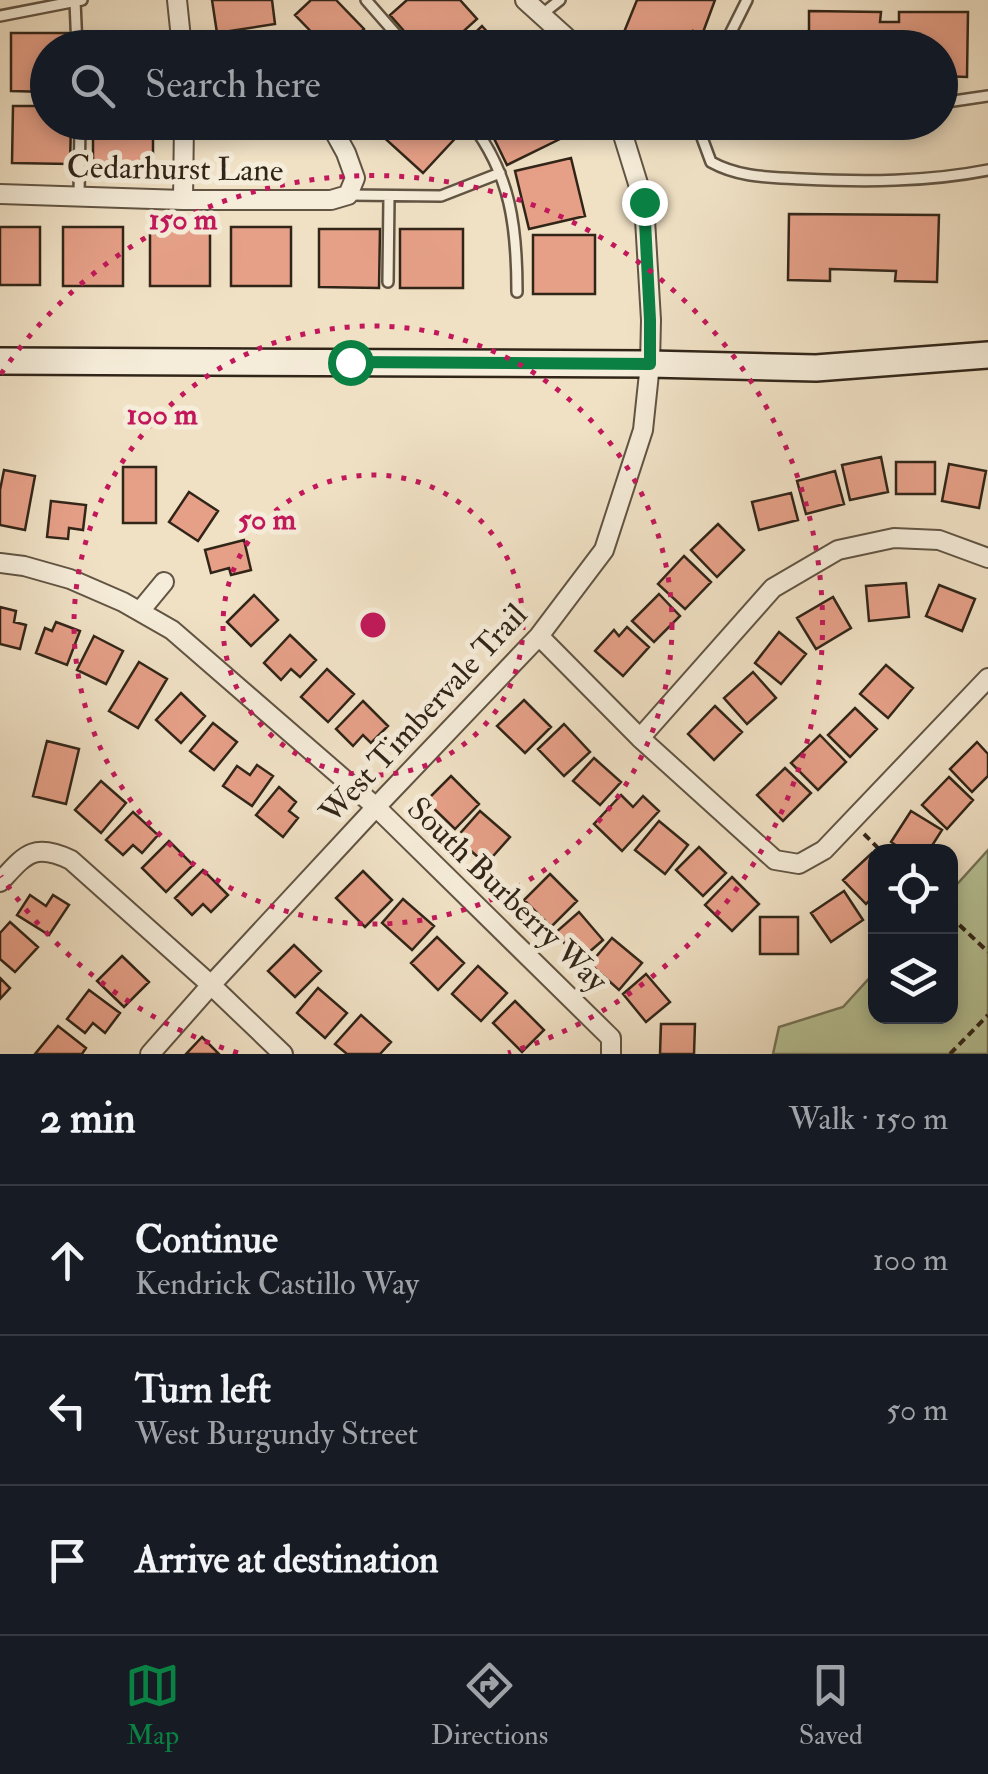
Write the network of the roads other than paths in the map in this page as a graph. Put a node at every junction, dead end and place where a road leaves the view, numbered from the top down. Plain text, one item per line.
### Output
1 (177, 0) edge
2 (366, 0) edge
3 (525, 0) edge
4 (560, 0) edge
5 (747, 0) edge
6 (79, 1) edge
7 (541, 15) junction
8 (0, 16) edge
9 (78, 30) edge
10 (180, 30) edge
11 (392, 30) edge
12 (558, 30) edge
13 (732, 30) edge
14 (988, 96) edge
15 (958, 100) edge
16 (80, 140) edge
17 (184, 140) edge
18 (339, 140) edge
19 (482, 140) edge
20 (624, 140) edge
21 (703, 140) edge
22 (988, 170) edge
23 (500, 173) junction
24 (0, 194) edge
25 (348, 195) junction
26 (389, 196) junction
27 (79, 197) junction
28 (183, 200) junction
29 (388, 282) dead end
30 (516, 292) dead end
31 (988, 355) edge
32 (0, 361) edge
33 (650, 364) junction
34 (988, 558) edge
35 (0, 563) edge
36 (164, 582) dead end
37 (140, 612) junction
38 (539, 636) junction
39 (988, 678) edge
40 (640, 738) junction
41 (376, 807) junction
42 (0, 882) edge
43 (210, 985) junction
44 (150, 1054) edge
45 (283, 1054) edge
46 (611, 1054) edge

1 - 10 street
2 - 11 lane
3 - 7 street
4 - 7 lane
5 - 13 lane
6 - 8 lane
6 - 9 lane
7 - 12 street
14 - 15 lane
16 - 27 lane
17 - 28 street
18 - 25 street
19 - 23 lane
20 - 33 street, West Timbervale Trail
21 - 22 lane
23 - 26 lane
23 - 30 lane
24 - 27 street, Cedarhurst Lane
25 - 26 lane
25 - 28 street, Cedarhurst Lane
26 - 29 lane
27 - 28 street, Cedarhurst Lane
31 - 33 main road
32 - 33 main road
33 - 38 street, West Timbervale Trail
34 - 40 street
35 - 37 street, South Burberry Way
36 - 37 street
37 - 41 street, South Burberry Way
38 - 40 street
38 - 41 street, West Timbervale Trail
39 - 40 street
41 - 43 street, West Timbervale Trail
41 - 46 street, South Burberry Way
42 - 43 street
43 - 44 street, West Timbervale Trail
43 - 45 street

